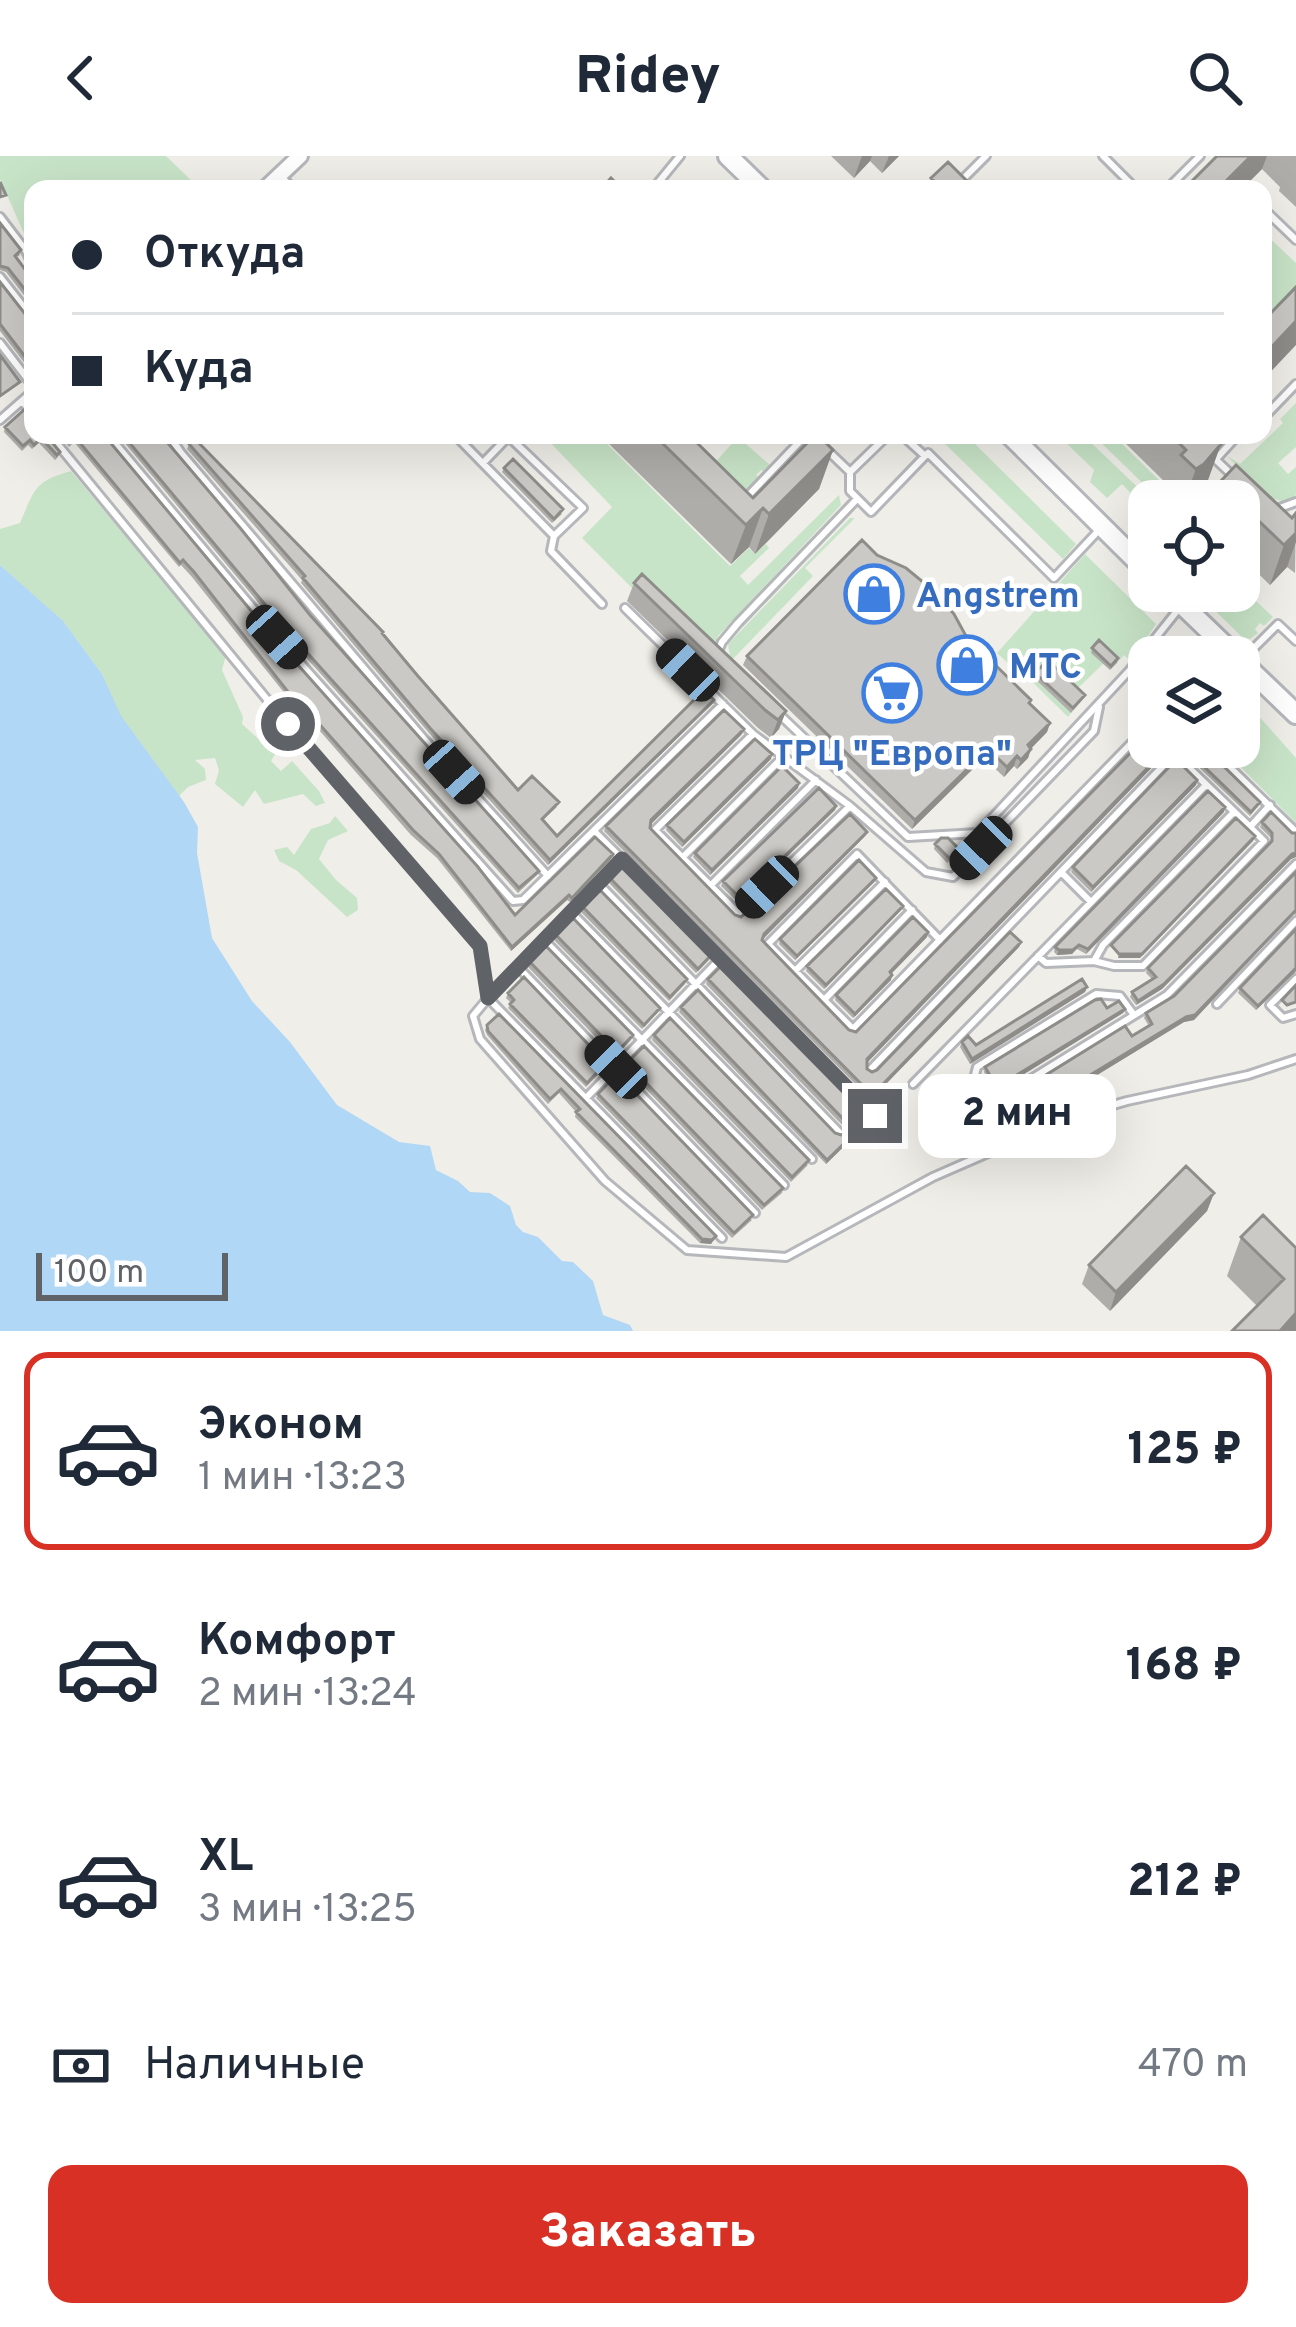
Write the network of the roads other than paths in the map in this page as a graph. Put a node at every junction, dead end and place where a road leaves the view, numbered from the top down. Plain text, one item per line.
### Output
1 (300, 156) edge
2 (680, 156) edge
3 (728, 156) edge
4 (986, 156) edge
5 (1103, 156) edge
6 (1200, 156) edge
7 (280, 175) junction
8 (275, 180) edge
9 (285, 180) edge
10 (660, 180) edge
11 (753, 180) edge
12 (963, 180) edge
13 (1127, 180) edge
14 (1176, 180) edge
15 (1272, 217) edge
16 (0, 218) edge
17 (1296, 240) edge
18 (24, 248) edge
19 (0, 277) edge
20 (24, 308) edge
21 (0, 344) edge
22 (24, 376) edge
23 (1296, 384) edge
24 (22, 400) joint
25 (24, 403) edge
26 (1272, 409) edge
27 (0, 420) edge
28 (57, 444) edge
29 (116, 444) edge
30 (175, 444) edge
31 (464, 444) edge
32 (501, 444) edge
33 (516, 444) edge
34 (800, 444) edge
35 (819, 444) edge
36 (879, 444) edge
37 (912, 444) edge
38 (1019, 444) edge
39 (1230, 444) edge
40 (1200, 448) edge
41 (925, 456) junction
42 (1216, 459) junction
43 (484, 463) junction
44 (850, 472) junction
45 (1234, 480) edge
46 (857, 499) junction
47 (1296, 502) edge
48 (740, 504) edge
49 (1267, 507) edge
50 (1102, 526) junction
51 (554, 536) junction
52 (1128, 552) edge
53 (602, 604) dead end
54 (625, 608) dead end
55 (1190, 612) edge
56 (1216, 636) edge
57 (1296, 641) edge
58 (1260, 642) edge
59 (721, 659) edge
60 (1128, 672) edge
61 (1260, 678) edge
62 (1100, 703) junction
63 (723, 704) junction
64 (775, 710) edge
65 (1296, 714) edge
66 (753, 734) junction
67 (1128, 747) edge
68 (784, 756) junction
69 (1231, 768) edge
70 (816, 780) junction
71 (1206, 785) junction
72 (1270, 805) junction
73 (850, 806) junction
74 (1234, 812) junction
75 (1250, 827) junction
76 (594, 831) junction
77 (1296, 832) edge
78 (683, 857) junction
79 (622, 859) junction
80 (1295, 868) edge
81 (1061, 872) junction
82 (548, 876) junction
83 (884, 882) junction
84 (598, 884) junction
85 (711, 885) junction
86 (1091, 902) junction
87 (911, 910) junction
88 (571, 912) junction
89 (1296, 921) edge
90 (544, 940) junction
91 (940, 940) junction
92 (1038, 956) junction
93 (721, 957) junction
94 (1094, 961) junction
95 (518, 967) junction
96 (795, 971) junction
97 (1296, 979) edge
98 (696, 983) junction
99 (488, 998) junction
100 (824, 1000) junction
101 (1217, 1004) dead end
102 (669, 1012) junction
103 (1296, 1014) edge
104 (1134, 1015) junction
105 (642, 1040) junction
106 (1296, 1059) edge
107 (616, 1067) junction
108 (871, 1069) edge
109 (913, 1084) dead end
110 (585, 1099) junction
111 (989, 1105) junction
112 (875, 1116) edge
113 (838, 1132) edge
114 (1005, 1143) junction
115 (812, 1160) edge
116 (784, 1185) edge
117 (755, 1213) edge
118 (722, 1238) dead end

1 - 7 street
2 - 10 lane
3 - 11 main road
4 - 12 lane
5 - 13 lane
6 - 14 lane
7 - 8 street
7 - 9 lane
15 - 17 lane
16 - 18 lane
19 - 20 lane
21 - 22 lane
23 - 26 lane
24 - 25 lane
24 - 27 lane
28 - 99 lane
29 - 82 lane
30 - 82 lane
31 - 43 lane
32 - 43 lane
33 - 51 lane
34 - 48 lane
35 - 44 lane
36 - 44 lane
37 - 41 lane
38 - 50 main road
39 - 42 lane
40 - 42 lane
41 - 46 lane
41 - 50 lane
42 - 45 lane
43 - 51 lane
44 - 46 lane
46 - 59 lane
47 - 49 lane
50 - 52 main road
51 - 53 lane
54 - 63 lane
55 - 56 main road
57 - 58 lane
60 - 62 lane
61 - 65 main road
62 - 64 lane
62 - 73 lane
63 - 66 lane
63 - 76 lane
66 - 68 lane
66 - 78 lane
67 - 91 lane
68 - 70 lane
68 - 78 lane
69 - 72 lane
70 - 73 lane
70 - 85 lane
71 - 74 lane
71 - 81 lane
71 - 86 lane
72 - 75 lane
72 - 77 lane
73 - 85 lane
74 - 75 lane
74 - 94 lane
75 - 94 lane
76 - 79 lane
76 - 82 lane
78 - 85 lane
79 - 84 lane
79 - 93 lane
80 - 104 lane
81 - 86 lane
81 - 108 lane
83 - 87 lane
83 - 96 lane
83 - 96 lane
84 - 88 lane
84 - 98 lane
86 - 92 lane
87 - 91 lane
87 - 100 lane
88 - 90 lane
88 - 102 lane
89 - 101 lane
90 - 95 lane
90 - 105 lane
91 - 100 lane
92 - 94 lane
92 - 109 lane
93 - 98 lane
93 - 112 lane
95 - 99 lane
95 - 107 lane
96 - 100 lane
97 - 103 lane
98 - 102 lane
98 - 113 lane
99 - 110 lane
99 - 114 lane
102 - 105 lane
102 - 115 lane
104 - 111 lane
104 - 111 lane
105 - 107 lane
105 - 116 lane
106 - 114 lane
107 - 110 lane
107 - 117 lane
110 - 118 lane
111 - 114 lane

